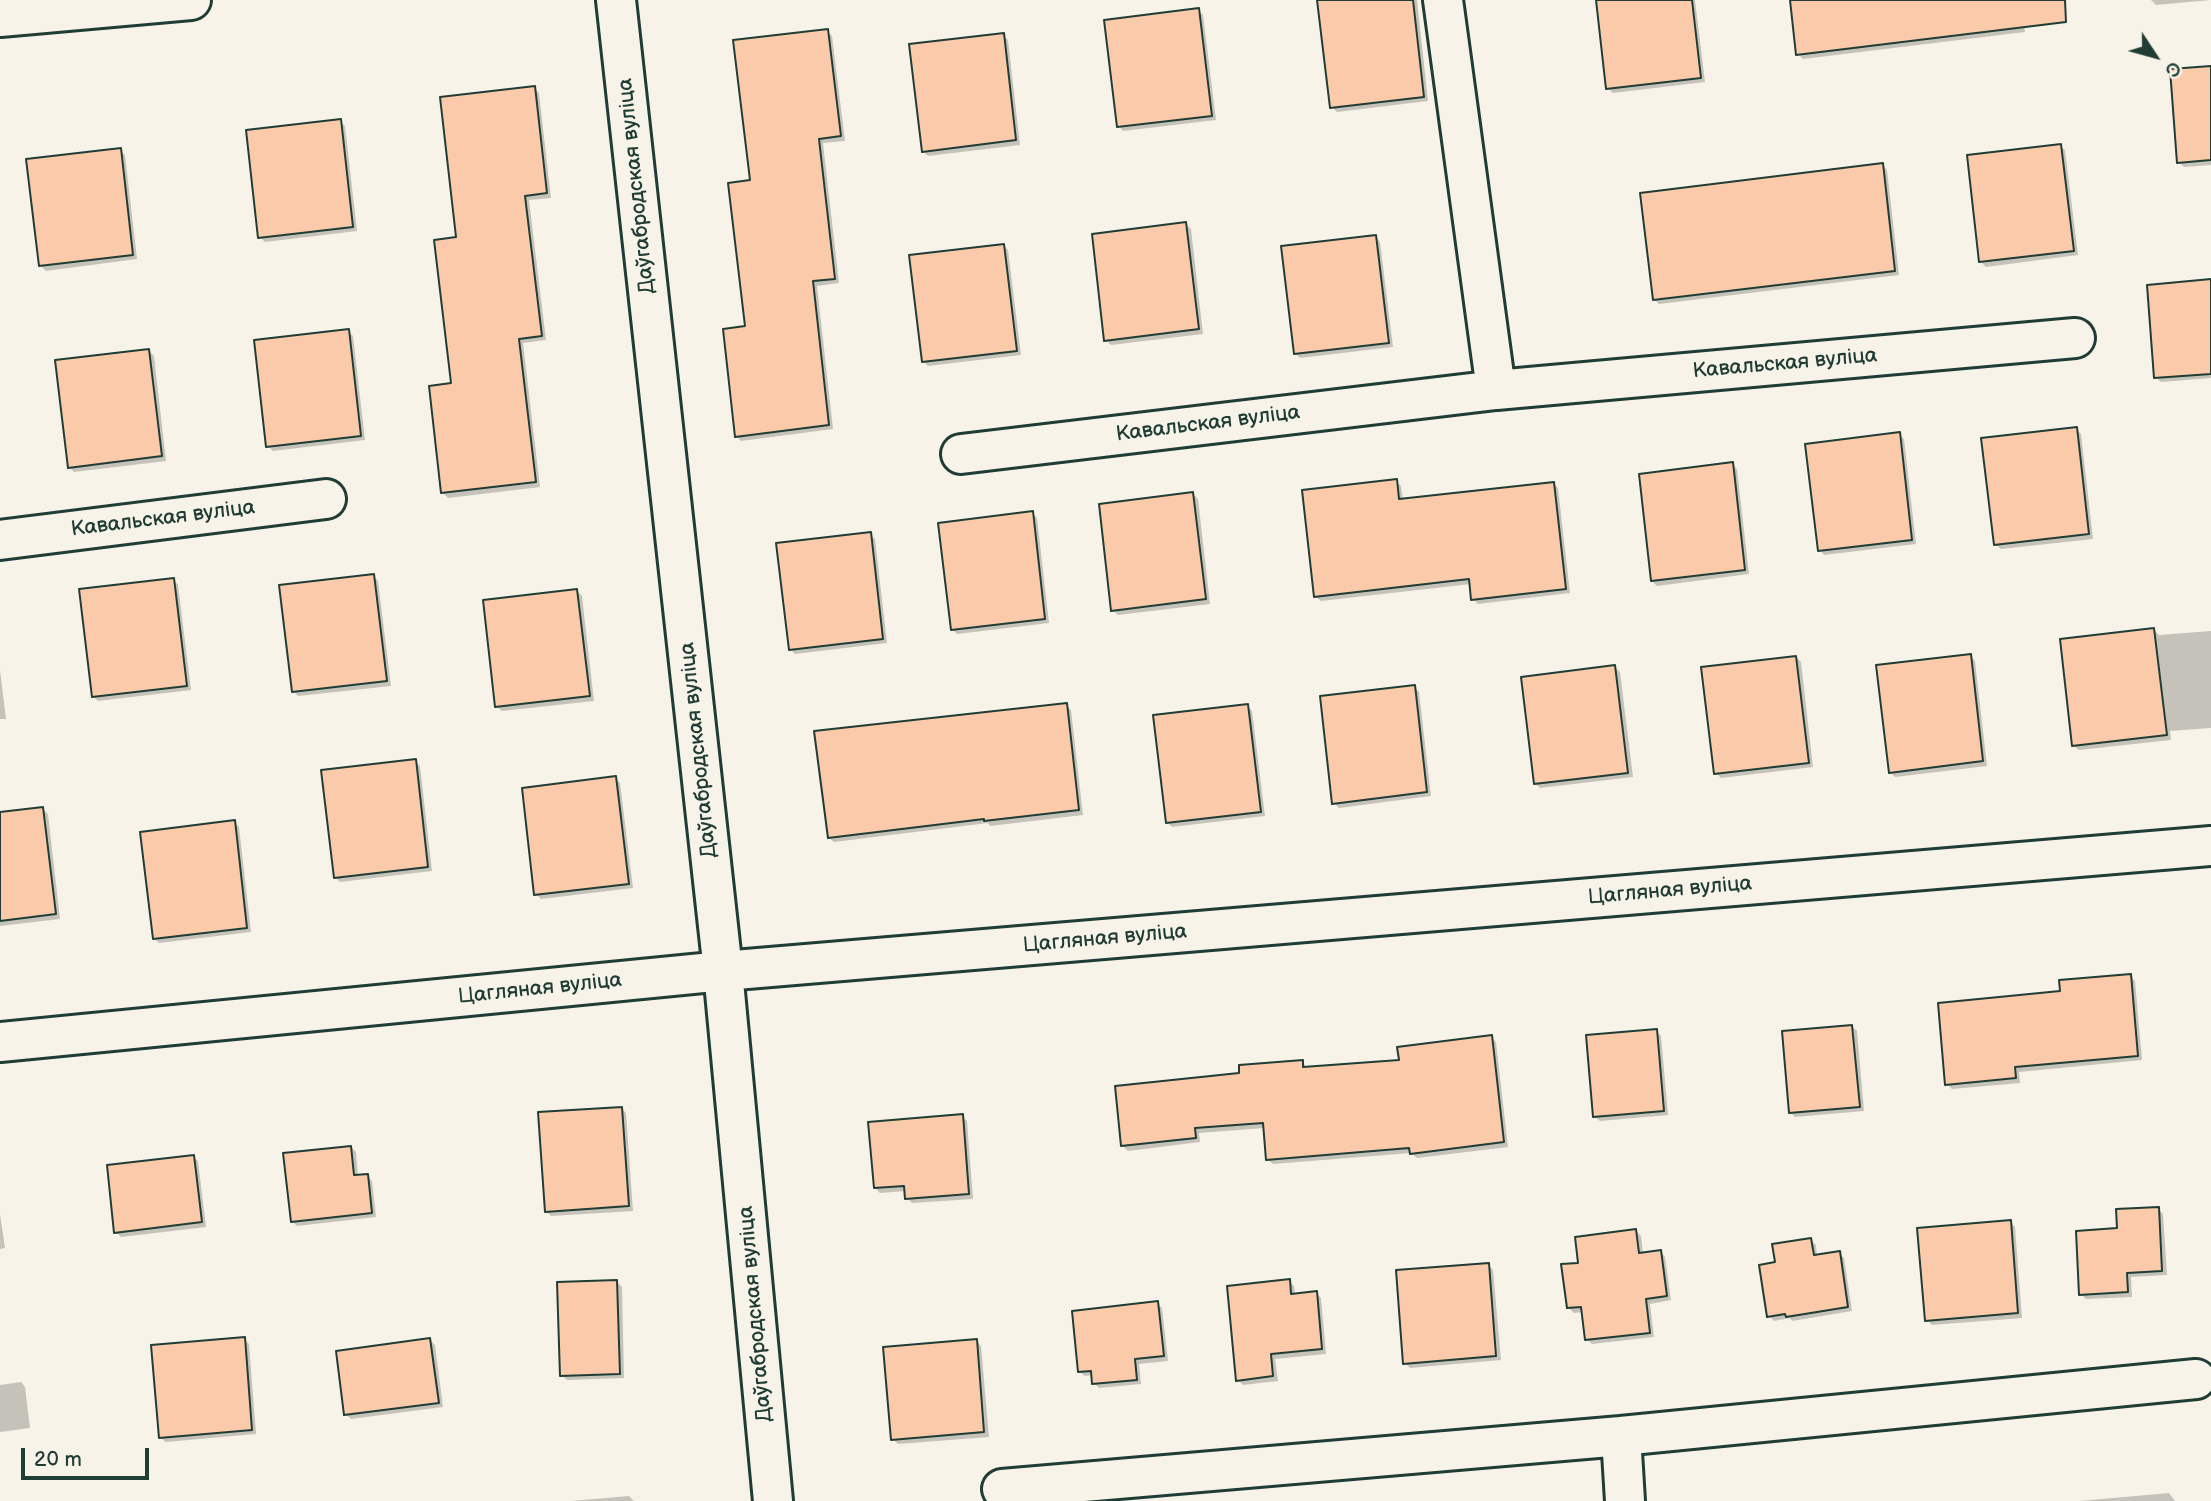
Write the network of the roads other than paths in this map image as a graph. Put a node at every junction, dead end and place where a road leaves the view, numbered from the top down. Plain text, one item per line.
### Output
1 (191, 0) edge
2 (616, 0) edge
3 (1443, 0) edge
4 (0, 17) edge
5 (2075, 338) dead end
6 (1496, 390) junction
7 (961, 454) dead end
8 (326, 499) dead end
9 (0, 540) edge
10 (2211, 846) edge
11 (723, 971) junction
12 (0, 1042) edge
13 (2196, 1379) dead end
14 (1621, 1436) junction
15 (1002, 1489) dead end
16 (773, 1501) edge
17 (1625, 1501) edge

1 - 4 street
2 - 11 street, Даўгабродская вуліца
3 - 6 street
5 - 6 street, Кавальская вуліца
6 - 7 street, Кавальская вуліца
8 - 9 street, Кавальская вуліца
10 - 11 street, Цагляная вуліца
11 - 12 street, Цагляная вуліца
11 - 16 street, Даўгабродская вуліца
13 - 14 street
14 - 15 street
14 - 17 street

